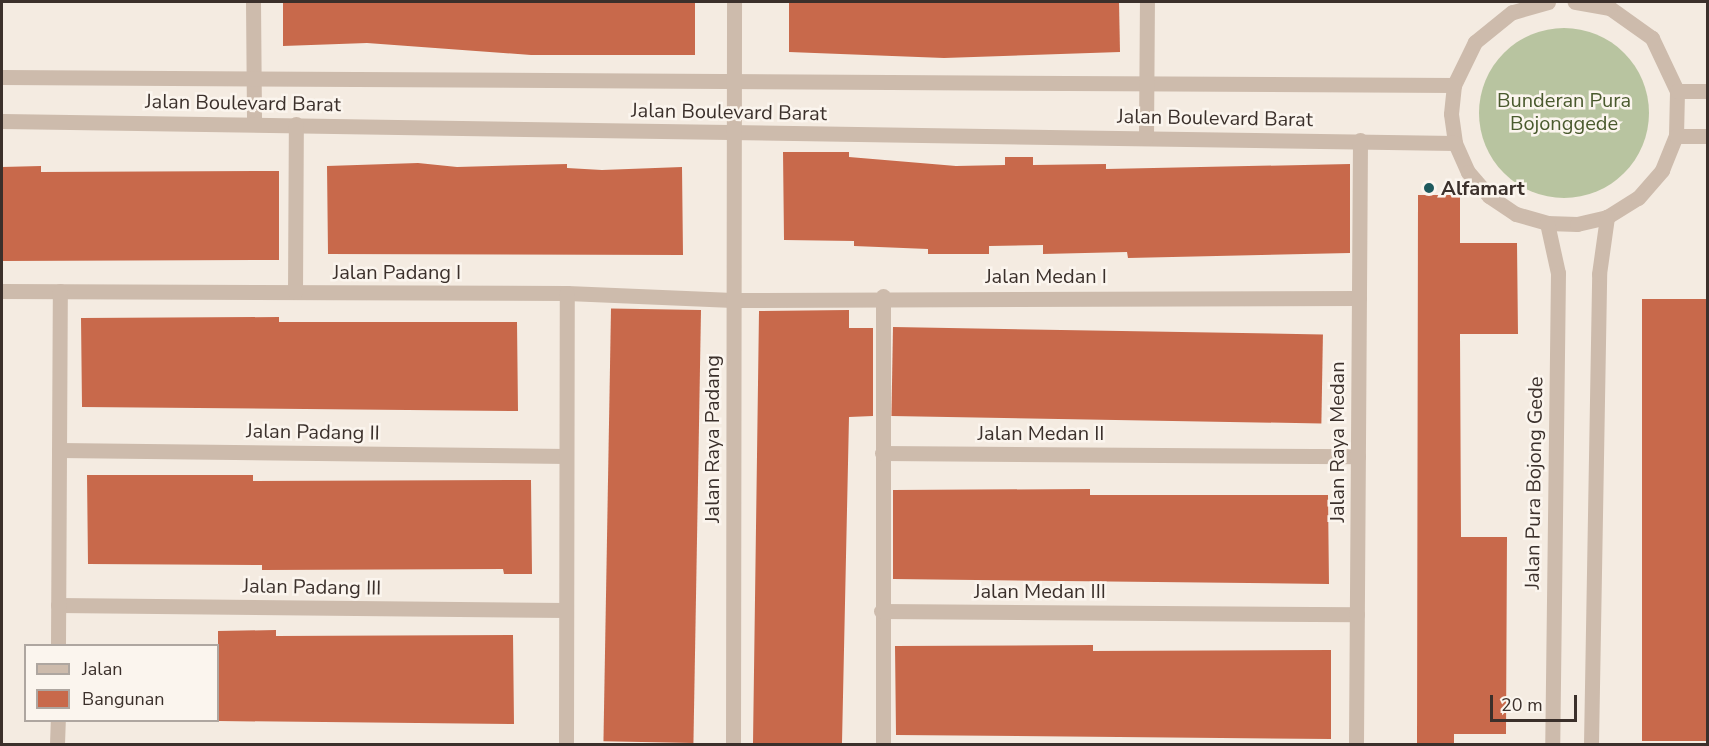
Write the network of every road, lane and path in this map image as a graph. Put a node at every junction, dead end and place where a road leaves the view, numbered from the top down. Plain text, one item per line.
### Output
1 (253, 2) edge
2 (734, 2) edge
3 (1147, 2) edge
4 (1548, 2) edge
5 (1575, 2) edge
6 (2, 77) edge
7 (254, 77) junction
8 (733, 83) junction
9 (1146, 84) junction
10 (1454, 85) junction
11 (1707, 91) edge
12 (1677, 92) junction
13 (2, 121) edge
14 (254, 123) junction
15 (296, 124) junction
16 (732, 133) junction
17 (1676, 136) junction
18 (1707, 136) edge
19 (1146, 138) junction
20 (1360, 140) junction
21 (1455, 142) junction
22 (1606, 217) junction
23 (1547, 224) junction
24 (2, 291) edge
25 (60, 291) junction
26 (295, 292) junction
27 (567, 293) junction
28 (883, 296) junction
29 (1359, 298) junction
30 (733, 300) junction
31 (59, 450) junction
32 (882, 453) junction
33 (566, 456) junction
34 (1358, 456) junction
35 (58, 605) junction
36 (565, 610) junction
37 (881, 611) junction
38 (1357, 614) junction
39 (58, 644) edge
40 (58, 722) edge
41 (57, 744) edge
42 (566, 744) edge
43 (733, 744) edge
44 (883, 744) edge
45 (1356, 744) edge
46 (1552, 744) edge
47 (1591, 744) edge

1 - 7 street
2 - 8 street, Jalan Raya Padang
3 - 9 street
4 - 10 street
5 - 12 street
6 - 7 street, Jalan Boulevard Barat
7 - 8 street, Jalan Boulevard Barat
7 - 14 street
8 - 9 street, Jalan Boulevard Barat
8 - 16 street, Jalan Raya Padang
9 - 10 street, Jalan Boulevard Barat
9 - 19 street
10 - 21 street
11 - 12 street
12 - 17 street
13 - 14 street, Jalan Boulevard Barat
14 - 15 street, Jalan Boulevard Barat
15 - 16 street, Jalan Boulevard Barat
15 - 26 street
16 - 19 street, Jalan Boulevard Barat
16 - 30 street, Jalan Raya Padang
17 - 18 street
17 - 22 street
19 - 20 street, Jalan Boulevard Barat
20 - 21 street, Jalan Boulevard Barat
20 - 29 street, Jalan Raya Medan
21 - 23 street
22 - 23 street
22 - 47 street
23 - 46 street, Jalan Pura Bojong Gede
24 - 25 street, Jalan Padang I
25 - 26 street, Jalan Padang I
25 - 31 street
26 - 27 street, Jalan Padang I
27 - 30 street, Jalan Padang I
27 - 33 street
28 - 29 street, Jalan Medan I
28 - 30 street, Jalan Medan I
28 - 32 street
29 - 34 street, Jalan Raya Medan
30 - 43 street, Jalan Raya Padang
31 - 33 street, Jalan Padang II
31 - 35 street
32 - 34 street, Jalan Medan II
32 - 37 street
33 - 36 street
34 - 38 street, Jalan Raya Medan
35 - 36 street, Jalan Padang III
35 - 39 street
36 - 42 street
37 - 38 street, Jalan Medan III
37 - 44 street
38 - 45 street, Jalan Raya Medan
40 - 41 street

